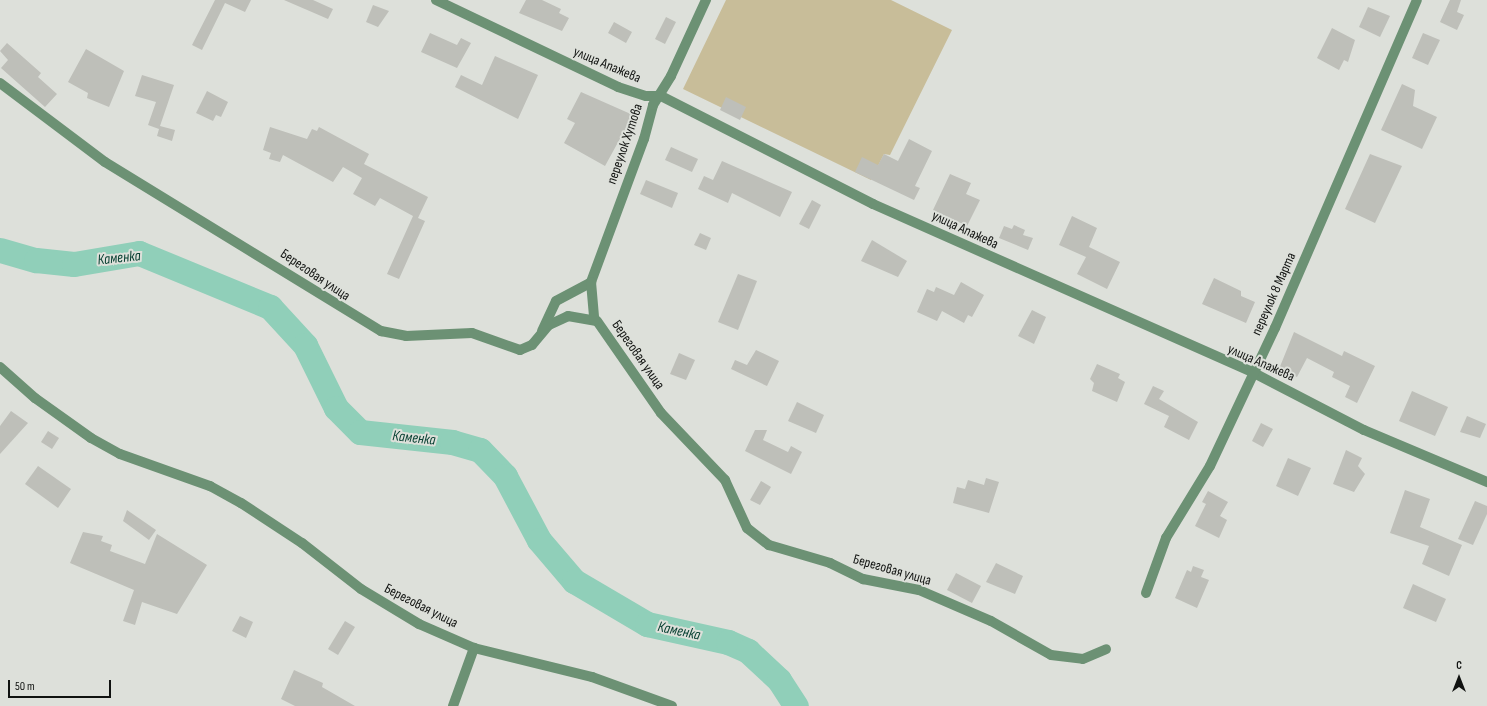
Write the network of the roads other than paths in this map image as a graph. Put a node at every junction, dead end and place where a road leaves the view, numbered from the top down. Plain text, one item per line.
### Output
1 (436, 0) edge
2 (706, 0) edge
3 (1418, 0) edge
4 (0, 83) edge
5 (661, 96) junction
6 (591, 282) junction
7 (594, 320) junction
8 (542, 332) junction
9 (0, 367) edge
10 (1254, 373) junction
11 (1487, 482) edge
12 (1146, 593) dead end
13 (474, 648) junction
14 (1106, 649) dead end
15 (453, 706) edge
16 (672, 706) edge

1 - 5 street, улица Апажева
2 - 5 street, переулок Хутова
3 - 10 street, переулок 8 Марта
4 - 8 street, Береговая улица
5 - 6 street, переулок Хутова
5 - 10 street, улица Апажева
6 - 7 street
6 - 8 street
7 - 8 street, Береговая улица
7 - 14 street, Береговая улица
9 - 13 street, Береговая улица
10 - 11 street, улица Апажева
10 - 12 street, переулок 8 Марта
13 - 15 street
13 - 16 street, Береговая улица

